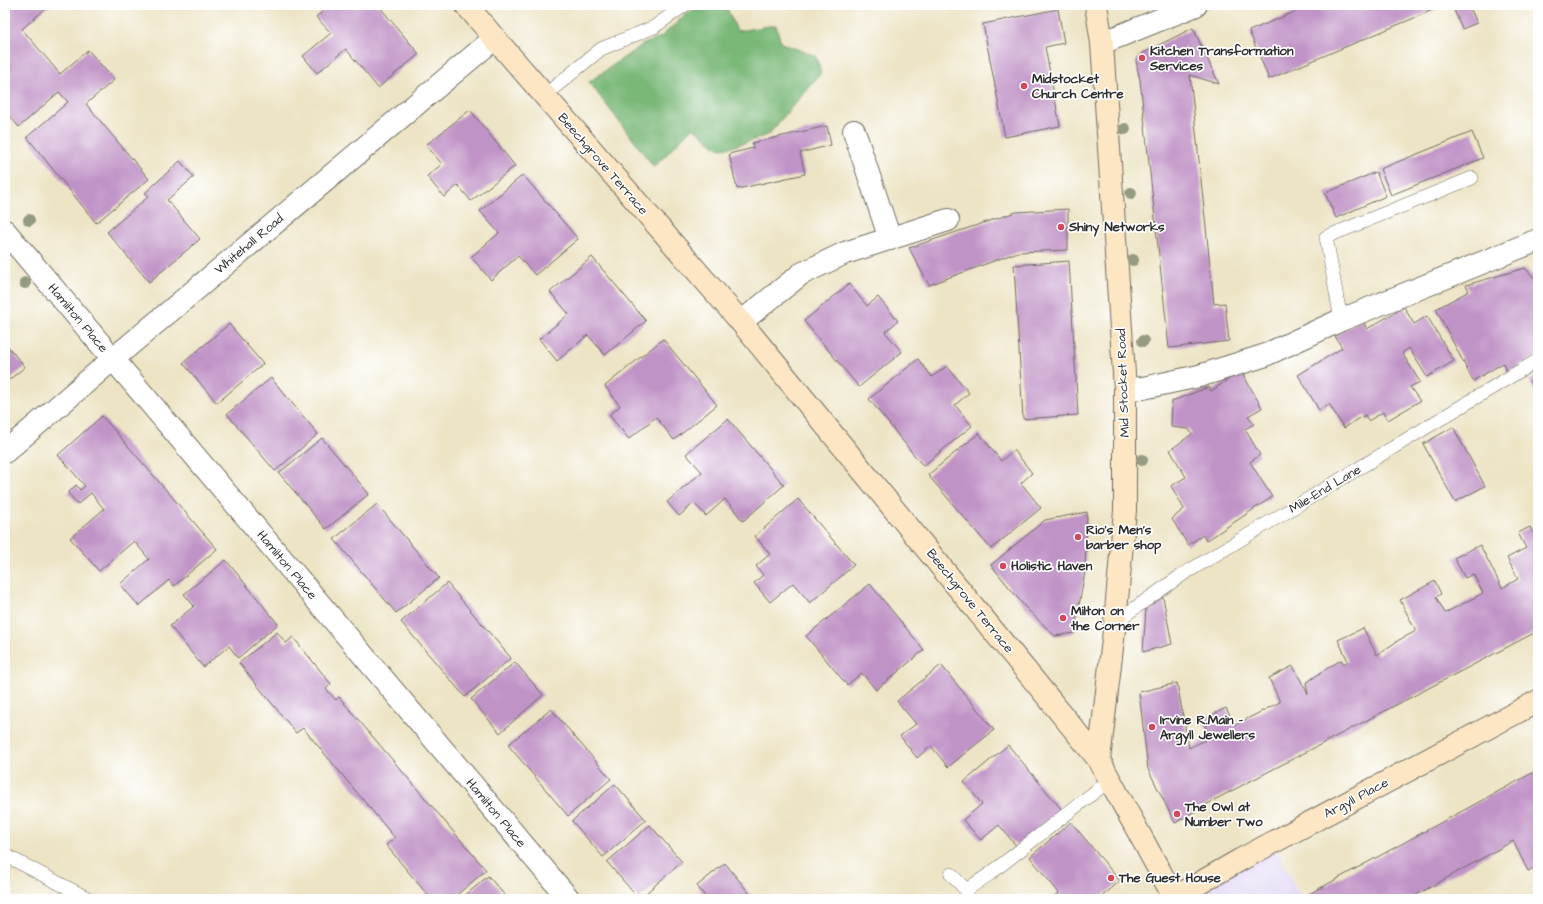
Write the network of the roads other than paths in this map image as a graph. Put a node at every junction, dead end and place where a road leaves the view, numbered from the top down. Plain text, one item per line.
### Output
1 (466, 5) edge
2 (685, 5) edge
3 (1096, 5) edge
4 (1196, 5) edge
5 (495, 38) junction
6 (1102, 43) junction
7 (544, 96) junction
8 (854, 131) dead end
9 (1472, 178) dead end
10 (948, 220) dead end
11 (5, 231) edge
12 (890, 239) junction
13 (1538, 240) edge
14 (1341, 320) junction
15 (741, 322) junction
16 (113, 359) junction
17 (1538, 360) edge
18 (1126, 389) junction
19 (5, 452) edge
20 (1115, 622) junction
21 (1538, 701) edge
22 (1099, 760) junction
23 (1110, 780) junction
24 (5, 855) edge
25 (951, 874) dead end
26 (562, 897) edge
27 (1174, 898) edge
28 (89, 899) edge

1 - 5 street, Beechgrove Terrace
2 - 7 lane
3 - 6 street, Mid Stocket Road
4 - 6 street
5 - 7 street, Beechgrove Terrace
5 - 16 street, Whitehall Road
6 - 18 street, Mid Stocket Road
7 - 15 street, Beechgrove Terrace
8 - 12 street
9 - 14 lane
10 - 12 street
11 - 16 street, Hamilton Place
12 - 15 street
13 - 14 street
14 - 18 street
15 - 22 street, Beechgrove Terrace
16 - 19 street, Whitehall Road
16 - 26 street, Hamilton Place
17 - 20 lane, Mile-End Lane
18 - 20 street, Mid Stocket Road
20 - 22 street, Mid Stocket Road
21 - 27 street, Argyll Place
22 - 23 street, Beechgrove Terrace
23 - 25 lane
23 - 27 street, Beechgrove Terrace
24 - 28 lane

